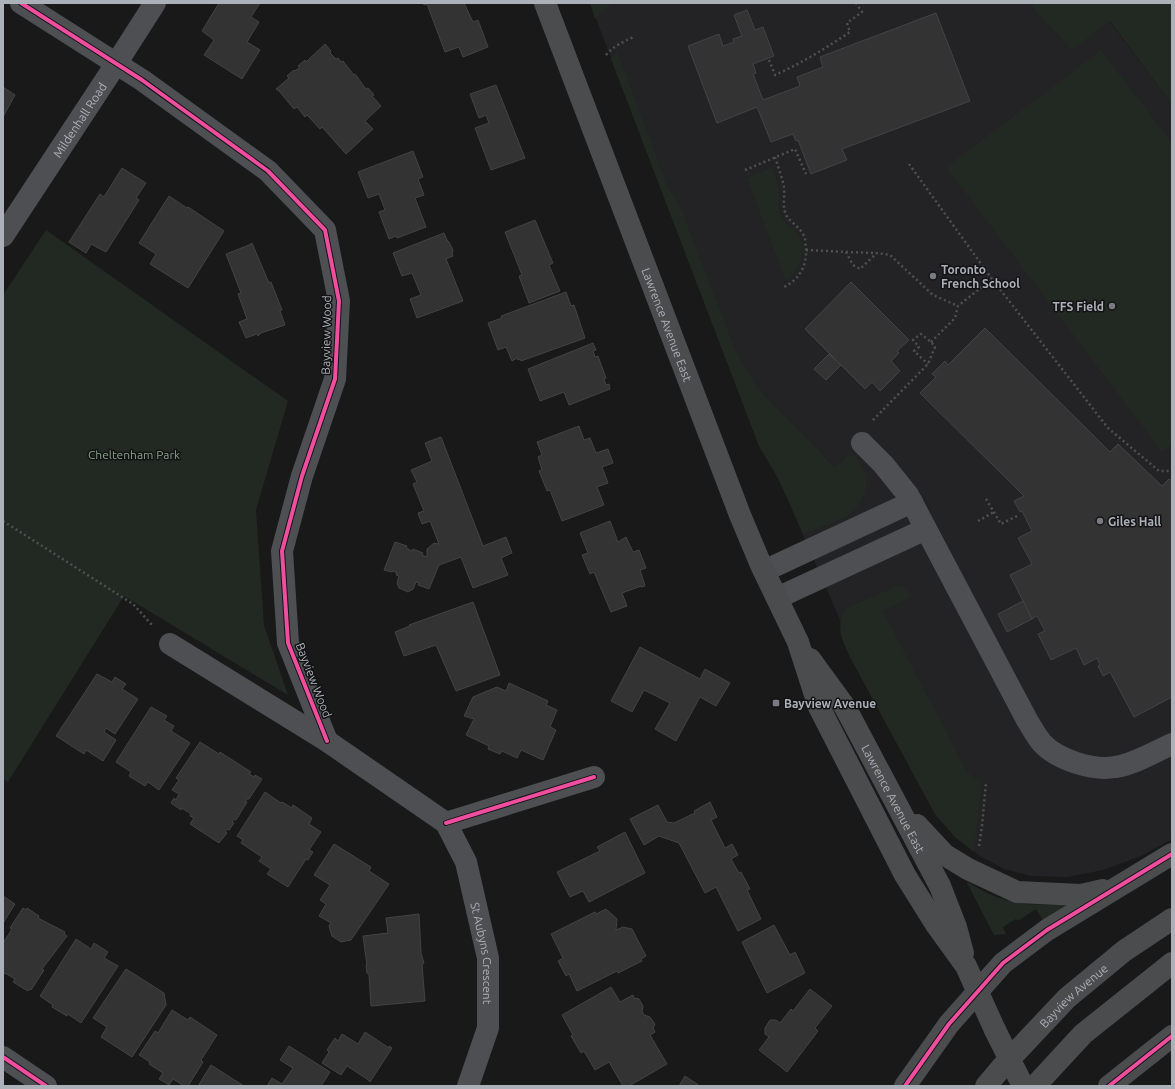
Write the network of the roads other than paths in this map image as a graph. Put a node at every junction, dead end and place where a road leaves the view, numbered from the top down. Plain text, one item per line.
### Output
1 (21, 3) edge
2 (154, 3) edge
3 (545, 3) edge
4 (116, 64) junction
5 (3, 236) edge
6 (862, 443) dead end
7 (912, 502) junction
8 (926, 529) junction
9 (764, 571) junction
10 (777, 598) junction
11 (798, 642) junction
12 (170, 644) road end
13 (327, 741) junction
14 (1172, 744) edge
15 (594, 777) dead end
16 (898, 805) junction
17 (446, 823) junction
18 (1172, 854) edge
19 (1118, 886) junction
20 (1172, 919) edge
21 (1172, 963) edge
22 (966, 966) junction
23 (978, 992) junction
24 (1172, 1036) edge
25 (3, 1057) edge
26 (32, 1083) edge
27 (468, 1086) edge
28 (905, 1086) edge
29 (986, 1086) edge
30 (1024, 1086) edge
31 (1035, 1086) edge
32 (1109, 1086) edge

1 - 4 street, Bayview Wood
2 - 4 street, Mildenhall Road
3 - 9 main road, Lawrence Avenue East
4 - 5 street, Mildenhall Road
4 - 13 street, Bayview Wood
6 - 7 street
7 - 8 street
7 - 9 street
8 - 10 street
8 - 14 street
9 - 10 main road, Lawrence Avenue East
10 - 11 main road, Lawrence Avenue East
11 - 16 main road, Lawrence Avenue East
11 - 22 main road, Lawrence Avenue East
12 - 13 street, Bayview Wood
13 - 17 street, Bayview Wood
15 - 17 street
16 - 19 main road
16 - 22 main road, Lawrence Avenue East
17 - 27 street, St Aubyns Crescent
18 - 19 main road
19 - 23 main road
20 - 29 main road, Bayview Avenue
21 - 31 main road
22 - 23 main road, Lawrence Avenue East
23 - 28 main road
23 - 30 main road, Lawrence Avenue East, bridge
24 - 32 main road
25 - 26 street

